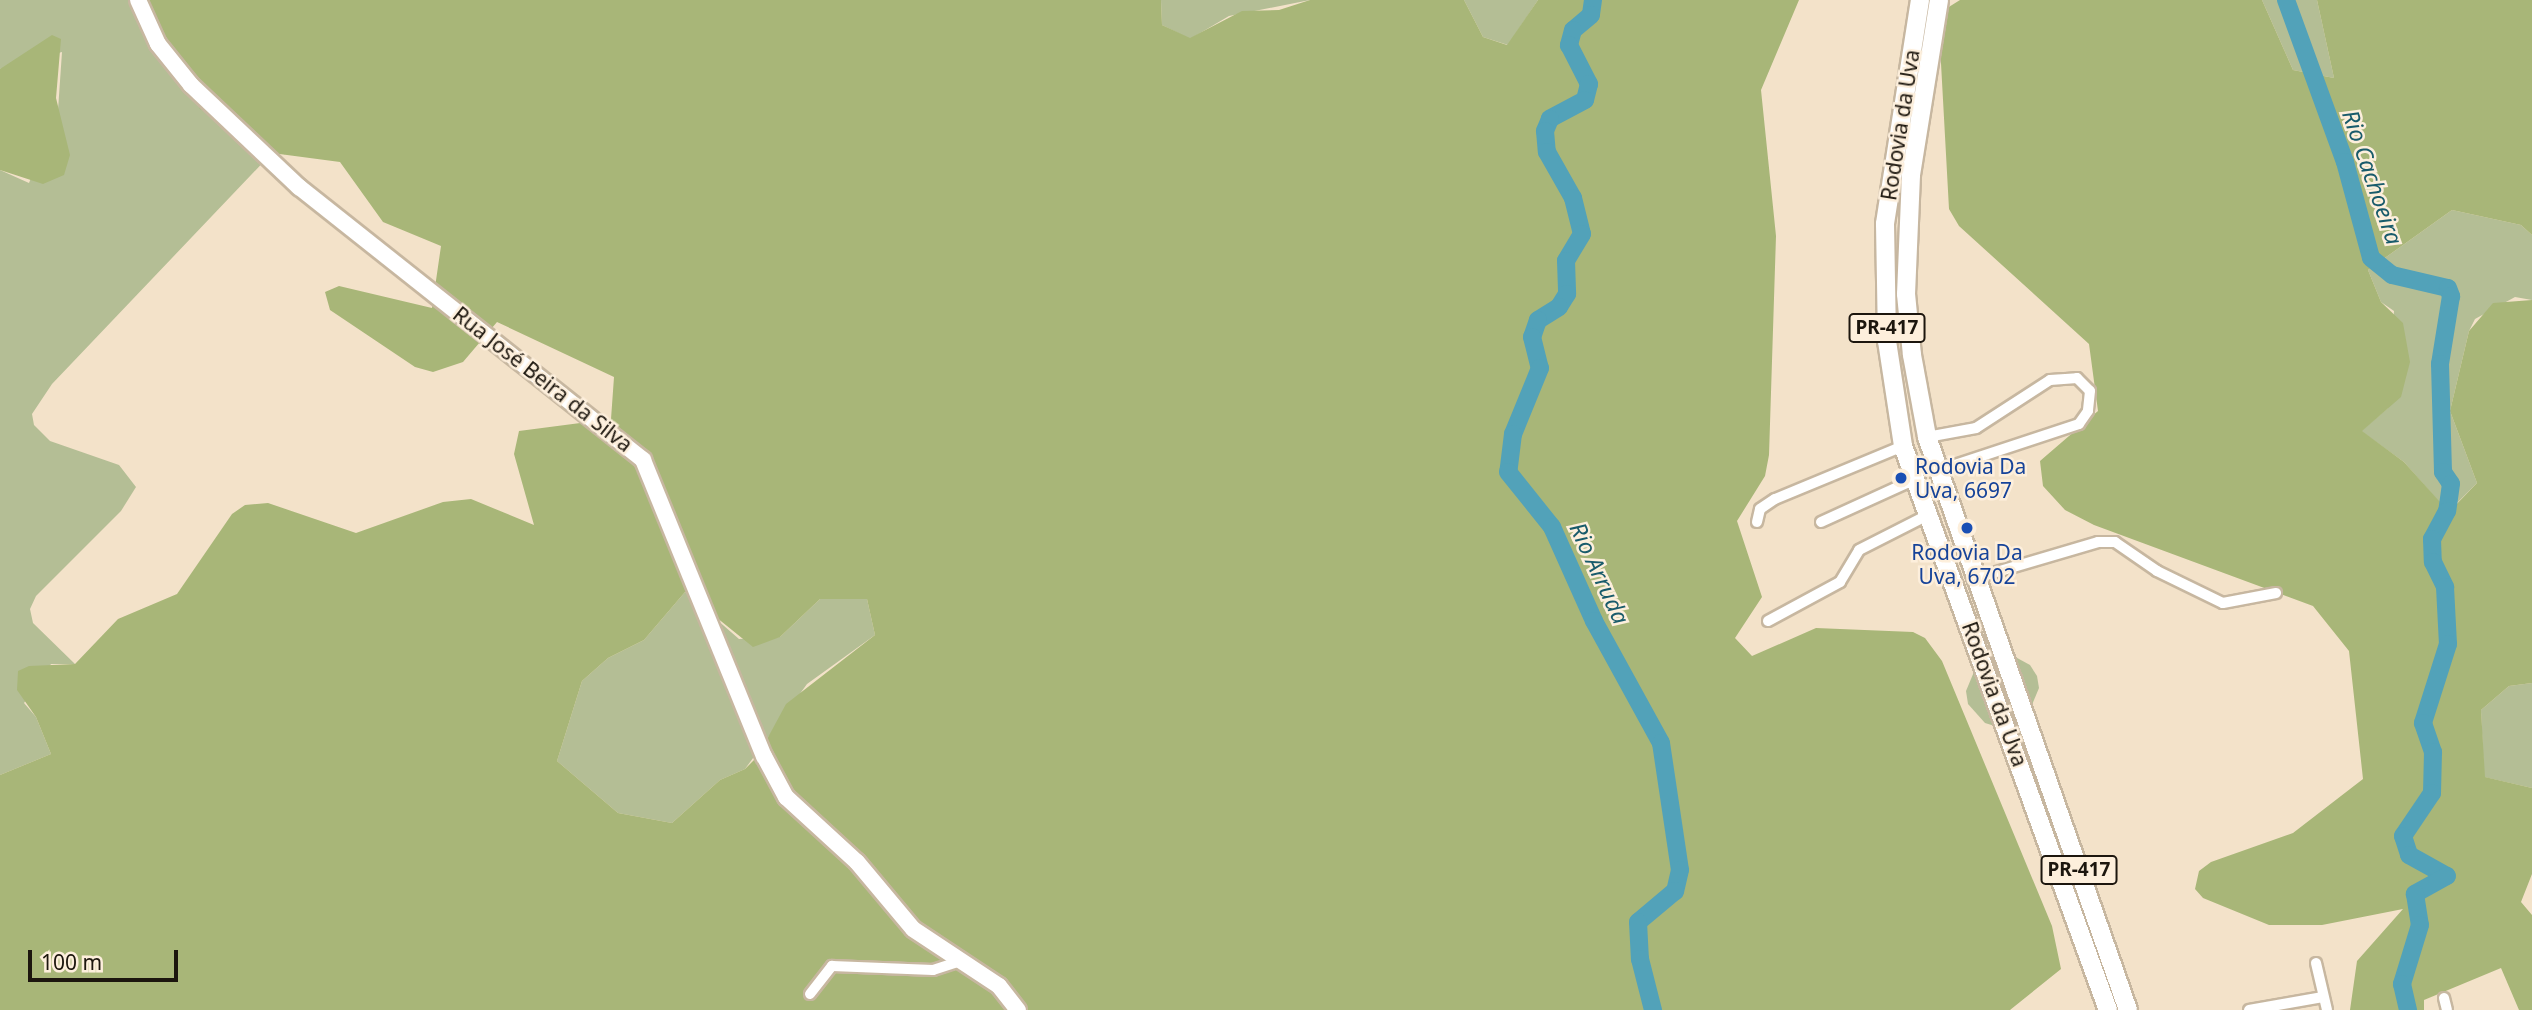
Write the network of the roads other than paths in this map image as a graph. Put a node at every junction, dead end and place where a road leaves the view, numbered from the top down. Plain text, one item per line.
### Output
1 (138, 0) edge
2 (1920, 0) edge
3 (1939, 0) edge
4 (1927, 437) junction
5 (1903, 446) junction
6 (1940, 470) junction
7 (1913, 480) junction
8 (1926, 516) junction
9 (1757, 522) dead end
10 (1821, 522) dead end
11 (1976, 578) junction
12 (2276, 593) dead end
13 (1768, 621) dead end
14 (957, 962) junction
15 (2316, 963) dead end
16 (810, 994) dead end
17 (2323, 997) junction
18 (1018, 1010) edge
19 (2108, 1010) edge
20 (2128, 1010) edge
21 (2249, 1010) edge
22 (2328, 1010) edge

1 - 14 street, Rua José Beira da Silva
2 - 5 main road, Rodovia da Uva / PR-417
3 - 4 main road, Rodovia da Uva / PR-417
4 - 6 main road, Rodovia da Uva / PR-417
4 - 6 street
5 - 7 main road, Rodovia da Uva / PR-417
5 - 9 street
6 - 11 main road, Rodovia da Uva / PR-417
7 - 8 main road, Rodovia da Uva / PR-417
7 - 10 street
8 - 13 street
8 - 19 main road, Rodovia da Uva / PR-417
11 - 12 street
11 - 20 main road, Rodovia da Uva / PR-417
14 - 16 street
14 - 18 street, Rua José Beira da Silva
15 - 17 street
17 - 21 street
17 - 22 street

